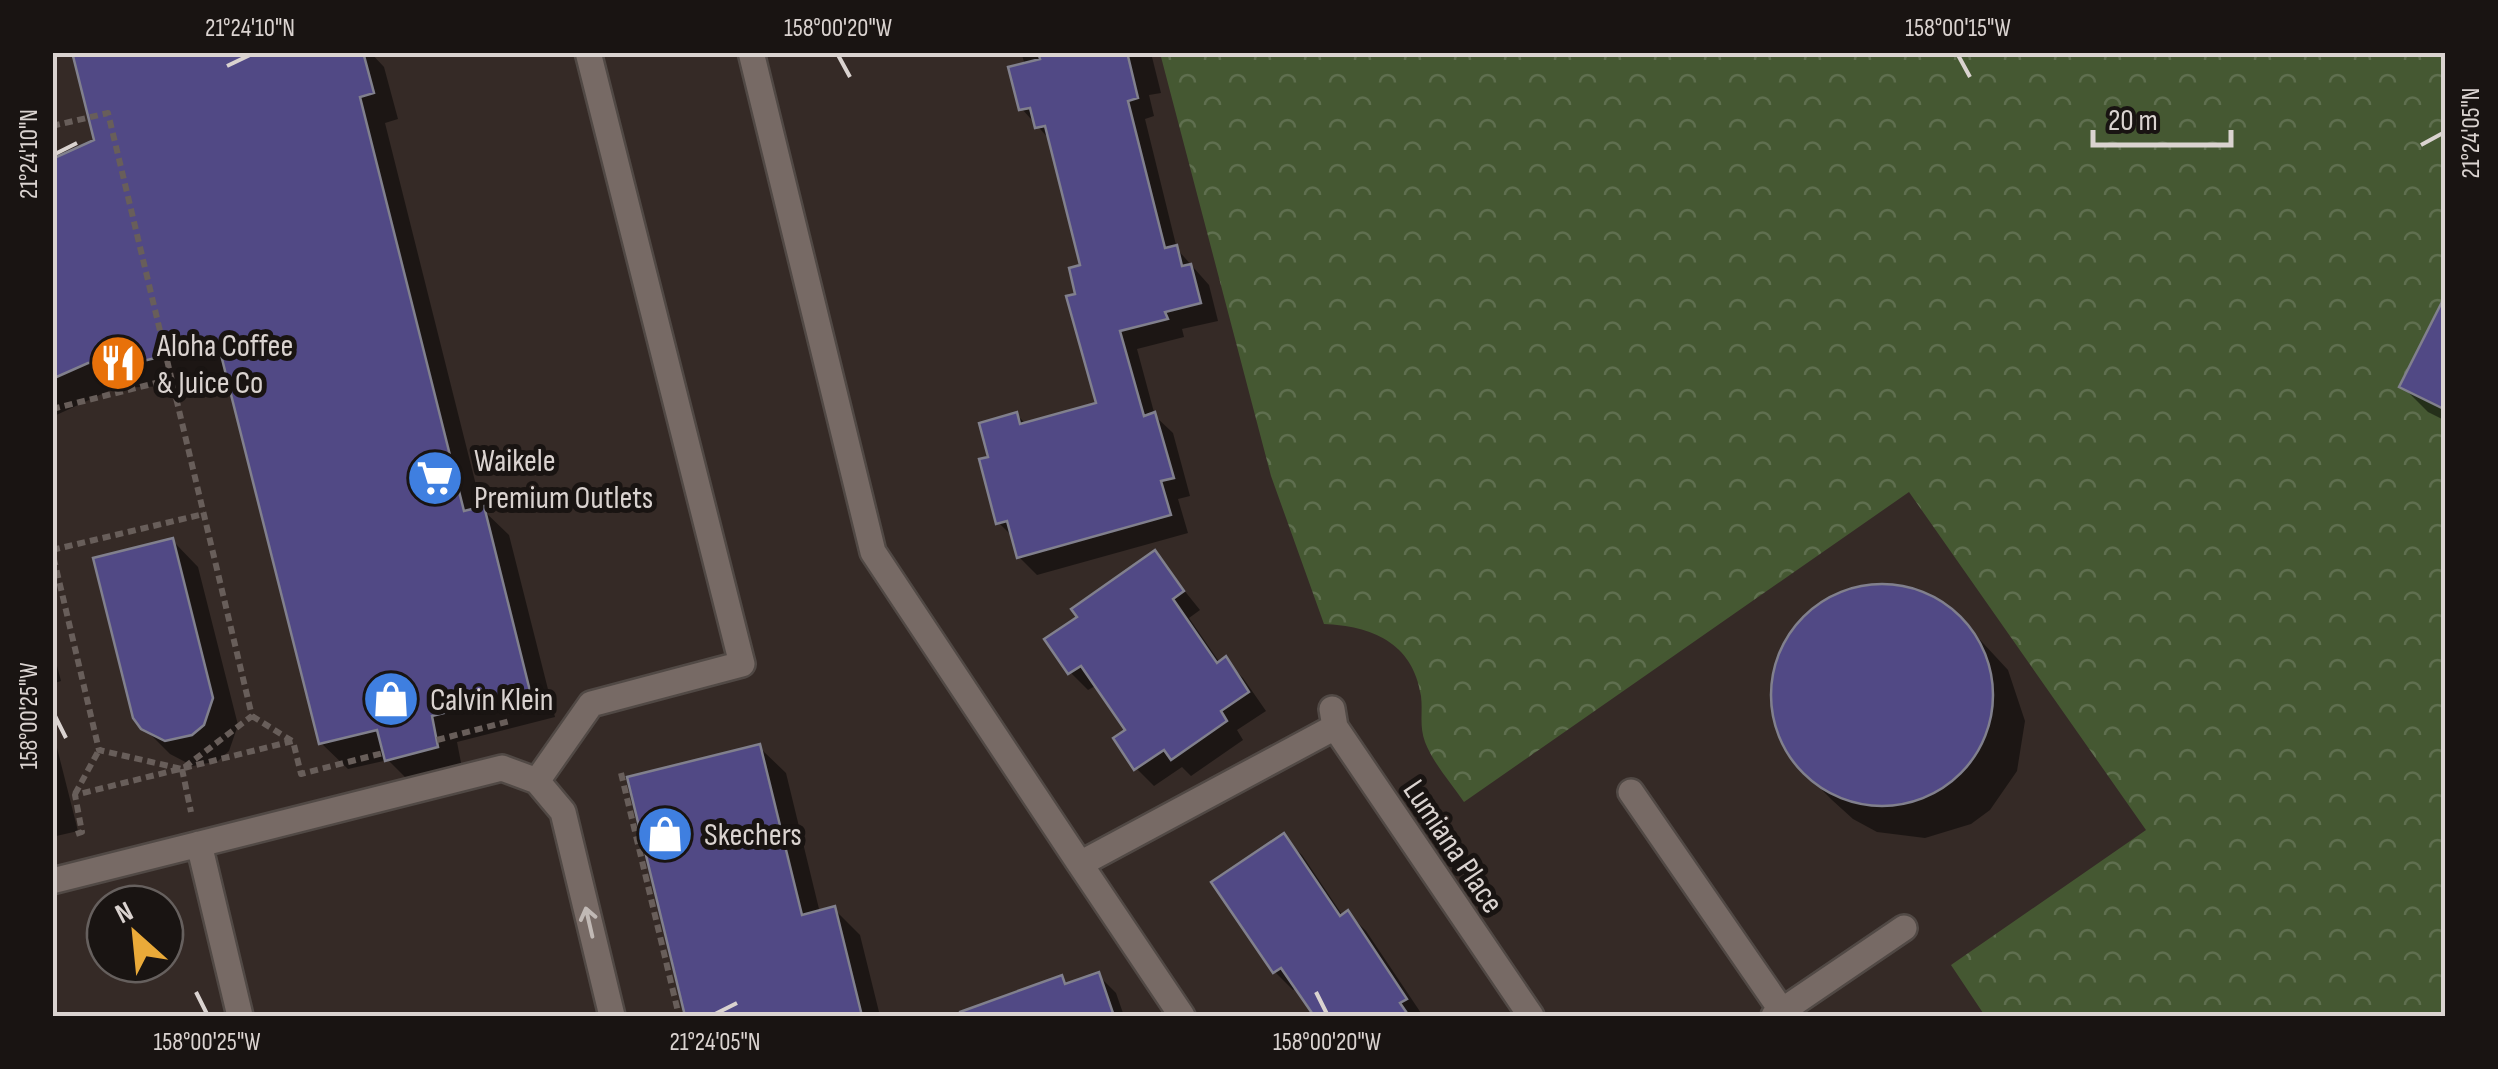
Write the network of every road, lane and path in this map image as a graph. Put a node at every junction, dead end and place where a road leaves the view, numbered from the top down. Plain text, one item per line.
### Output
1 (588, 52) edge
2 (751, 52) edge
3 (52, 126) edge
4 (172, 380) junction
5 (52, 409) edge
6 (204, 514) junction
7 (52, 550) edge
8 (252, 716) junction
9 (510, 722) dead end
10 (437, 740) dead end
11 (293, 741) junction
12 (98, 750) junction
13 (383, 753) dead end
14 (182, 769) junction
15 (621, 773) dead end
16 (537, 781) junction
17 (1631, 792) dead end
18 (75, 795) junction
19 (68, 836) dead end
20 (199, 844) junction
21 (1080, 864) junction
22 (52, 880) edge
23 (1904, 928) dead end
24 (1778, 1014) edge
25 (240, 1016) edge
26 (612, 1016) edge
27 (678, 1016) edge
28 (1182, 1016) edge
29 (1531, 1016) edge

1 - 16 street
2 - 21 street
3 - 4 path
4 - 5 path
4 - 6 path
6 - 7 path
6 - 8 path
7 - 12 path
8 - 11 path
8 - 14 path
9 - 10 path
11 - 13 path
11 - 14 path
12 - 14 path
12 - 18 path
14 - 18 path
15 - 27 path
16 - 20 street
26 -> 16 street
17 - 24 street
18 - 19 path
20 - 22 street
20 - 25 street
21 - 28 street
21 - 29 street, Lumiana Place
23 - 24 street

